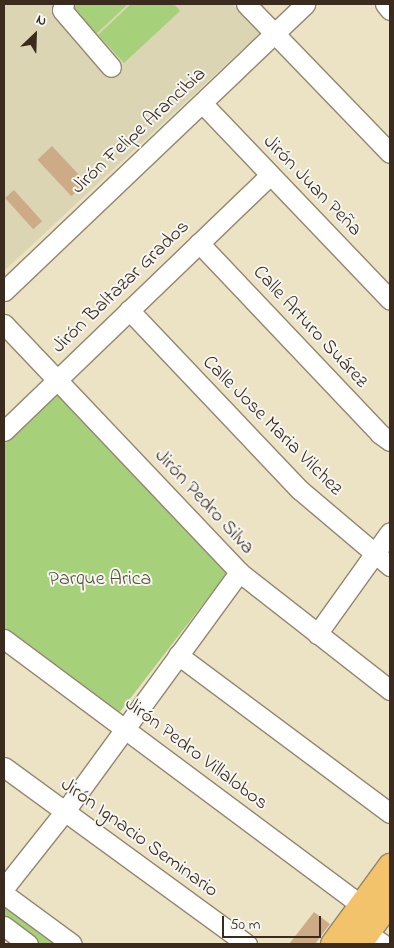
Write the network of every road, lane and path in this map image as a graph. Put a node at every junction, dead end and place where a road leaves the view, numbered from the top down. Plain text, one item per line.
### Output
1 (64, 4) edge
2 (246, 4) edge
3 (305, 4) edge
4 (385, 4) edge
5 (390, 10) edge
6 (274, 34) junction
7 (112, 68) dead end
8 (202, 103) junction
9 (390, 153) edge
10 (269, 176) junction
11 (199, 243) junction
12 (4, 290) edge
13 (390, 300) edge
14 (129, 310) junction
15 (4, 324) edge
16 (57, 379) junction
17 (4, 430) edge
18 (390, 441) edge
19 (390, 532) edge
20 (374, 554) junction
21 (390, 566) edge
22 (239, 572) junction
23 (316, 634) junction
24 (4, 639) edge
25 (178, 656) junction
26 (390, 690) edge
27 (125, 729) junction
28 (4, 767) edge
29 (65, 811) junction
30 (390, 813) edge
31 (390, 866) edge
32 (4, 888) edge
33 (4, 894) edge
34 (390, 900) edge
35 (362, 905) junction
36 (4, 926) edge
37 (370, 940) edge
38 (28, 944) edge
39 (72, 944) edge
40 (247, 944) edge
41 (333, 944) edge

1 - 7 street
2 - 6 street
3 - 6 street, Jirón Felipe Arancibia
4 - 5 street
6 - 8 street, Jirón Felipe Arancibia
6 - 9 street
8 - 10 street, Jirón Juan Peña
8 - 12 street, Jirón Felipe Arancibia
10 - 11 street, Jirón Baltazar Grados
10 - 13 street, Jirón Juan Peña
11 - 14 street, Jirón Baltazar Grados
11 - 18 street, Calle Arturo Suárez
14 - 16 street, Jirón Baltazar Grados
14 - 20 street, Calle Jose Maria Vilchez
15 - 16 street, Jirón Pedro Silva
16 - 17 street, Jirón Baltazar Grados
16 - 22 street, Jirón Pedro Silva
19 - 20 street
20 - 21 street, Calle Jose Maria Vilchez
20 - 23 street
22 - 23 street, Jirón Pedro Silva
22 - 25 street
23 - 26 street, Jirón Pedro Silva
24 - 27 street, Jirón Pedro Villalobos
25 - 27 street
25 - 30 street
27 - 29 street
27 - 35 street, Jirón Pedro Villalobos
28 - 29 street, Jirón Ignacio Seminario
29 - 32 street
29 - 40 street, Jirón Ignacio Seminario
31 - 35 main road
33 - 39 street
34 - 37 main road
35 - 41 main road
36 - 38 street

